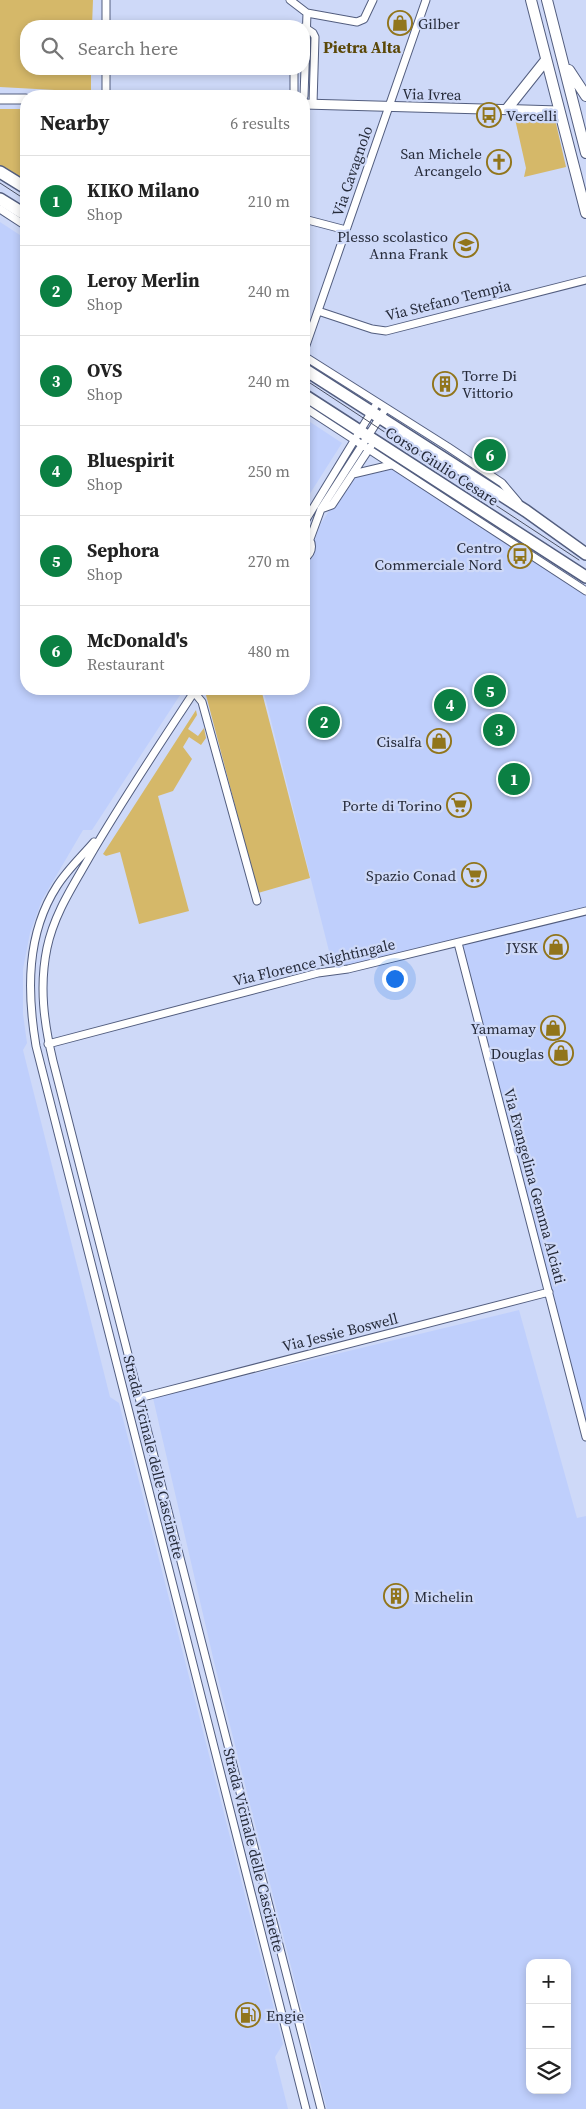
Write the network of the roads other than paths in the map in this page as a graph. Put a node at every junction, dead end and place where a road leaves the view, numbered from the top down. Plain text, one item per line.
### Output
1 (106, 0) edge
2 (290, 0) edge
3 (373, 0) edge
4 (426, 0) edge
5 (531, 0) edge
6 (547, 0) edge
7 (307, 13) junction
8 (106, 20) edge
9 (305, 20) edge
10 (310, 33) edge
11 (560, 55) junction
12 (546, 60) junction
13 (106, 75) edge
14 (294, 75) edge
15 (304, 75) edge
16 (106, 90) edge
17 (294, 90) edge
18 (304, 90) edge
19 (309, 90) edge
20 (586, 96) edge
21 (20, 99) edge
22 (1, 100) edge
23 (310, 104) edge
24 (389, 107) junction
25 (507, 109) junction
26 (559, 111) junction
27 (581, 114) edge
28 (586, 153) edge
29 (0, 172) edge
30 (20, 184) edge
31 (0, 199) edge
32 (0, 209) edge
33 (20, 211) edge
34 (586, 213) edge
35 (310, 221) edge
36 (20, 222) edge
37 (346, 230) junction
38 (586, 280) edge
39 (318, 311) junction
40 (310, 334) edge
41 (310, 360) edge
42 (310, 372) edge
43 (310, 400) edge
44 (310, 410) edge
45 (379, 410) junction
46 (364, 440) junction
47 (391, 465) junction
48 (353, 474) junction
49 (321, 509) junction
50 (310, 515) edge
51 (310, 530) edge
52 (586, 554) edge
53 (561, 568) junction
54 (586, 577) edge
55 (586, 591) edge
56 (192, 695) edge
57 (198, 695) edge
58 (106, 828) junction
59 (257, 900) dead end
60 (586, 911) edge
61 (458, 943) junction
62 (48, 1044) junction
63 (549, 1292) junction
64 (119, 1321) junction
65 (106, 1324) junction
66 (139, 1398) junction
67 (586, 1437) edge
68 (254, 1846) junction
69 (240, 1850) junction
70 (274, 1924) junction
71 (260, 1928) junction
72 (306, 2109) edge
73 (321, 2109) edge

1 - 8 street
2 - 7 street
3 - 7 street
4 - 24 street, Via Cavagnolo
5 - 12 main road
6 - 11 main road
7 - 9 street
10 - 19 street
11 - 20 main road
11 - 27 main road
12 - 25 main road
12 - 26 main road
13 - 16 street
14 - 17 street
15 - 18 street
21 - 22 street
23 - 24 street, Via Ivrea
24 - 25 street, Via Ivrea
24 - 37 street, Via Cavagnolo
25 - 26 street, Via Ivrea
26 - 27 main road
26 - 34 main road
27 - 28 main road
29 - 30 main road
31 - 33 main road
32 - 36 street
35 - 37 street
37 - 39 street, Via Cavagnolo
38 - 39 street, Via Stefano Tempia
39 - 40 street, Via Cavagnolo
41 - 45 street, Corso Giulio Cesare
42 - 45 main road, Corso Giulio Cesare
43 - 46 main road, Corso Giulio Cesare
44 - 46 street, Corso Giulio Cesare
45 - 46 street
45 - 52 main road, Corso Giulio Cesare
46 - 47 street, Corso Giulio Cesare
46 - 48 street
46 - 49 street
46 - 50 street
46 - 53 main road, Corso Giulio Cesare
47 - 48 street
47 - 53 street, Corso Giulio Cesare
48 - 49 street
49 - 51 street
53 - 54 main road, Corso Giulio Cesare
53 - 55 street, Corso Giulio Cesare
56 - 58 street, Strada Vicinale delle Cascinette
57 - 59 street
58 - 62 street, Strada Vicinale delle Cascinette
58 - 65 street, Strada Vicinale delle Cascinette
60 - 61 street, Via Florence Nightingale
61 - 62 street, Via Florence Nightingale
61 - 63 street, Via Evangelina Gemma Alciati
62 - 64 street, Strada Vicinale delle Cascinette
63 - 66 street, Via Jessie Boswell
63 - 67 street, Via Evangelina Gemma Alciati
64 - 65 street
64 - 66 street, Strada Vicinale delle Cascinette
65 - 69 street, Strada Vicinale delle Cascinette
66 - 68 street, Strada Vicinale delle Cascinette
68 - 69 street
68 - 70 street, Strada Vicinale delle Cascinette
69 - 71 street, Strada Vicinale delle Cascinette
70 - 71 street
70 - 73 street, Strada Vicinale delle Cascinette
71 - 72 street, Strada Vicinale delle Cascinette

